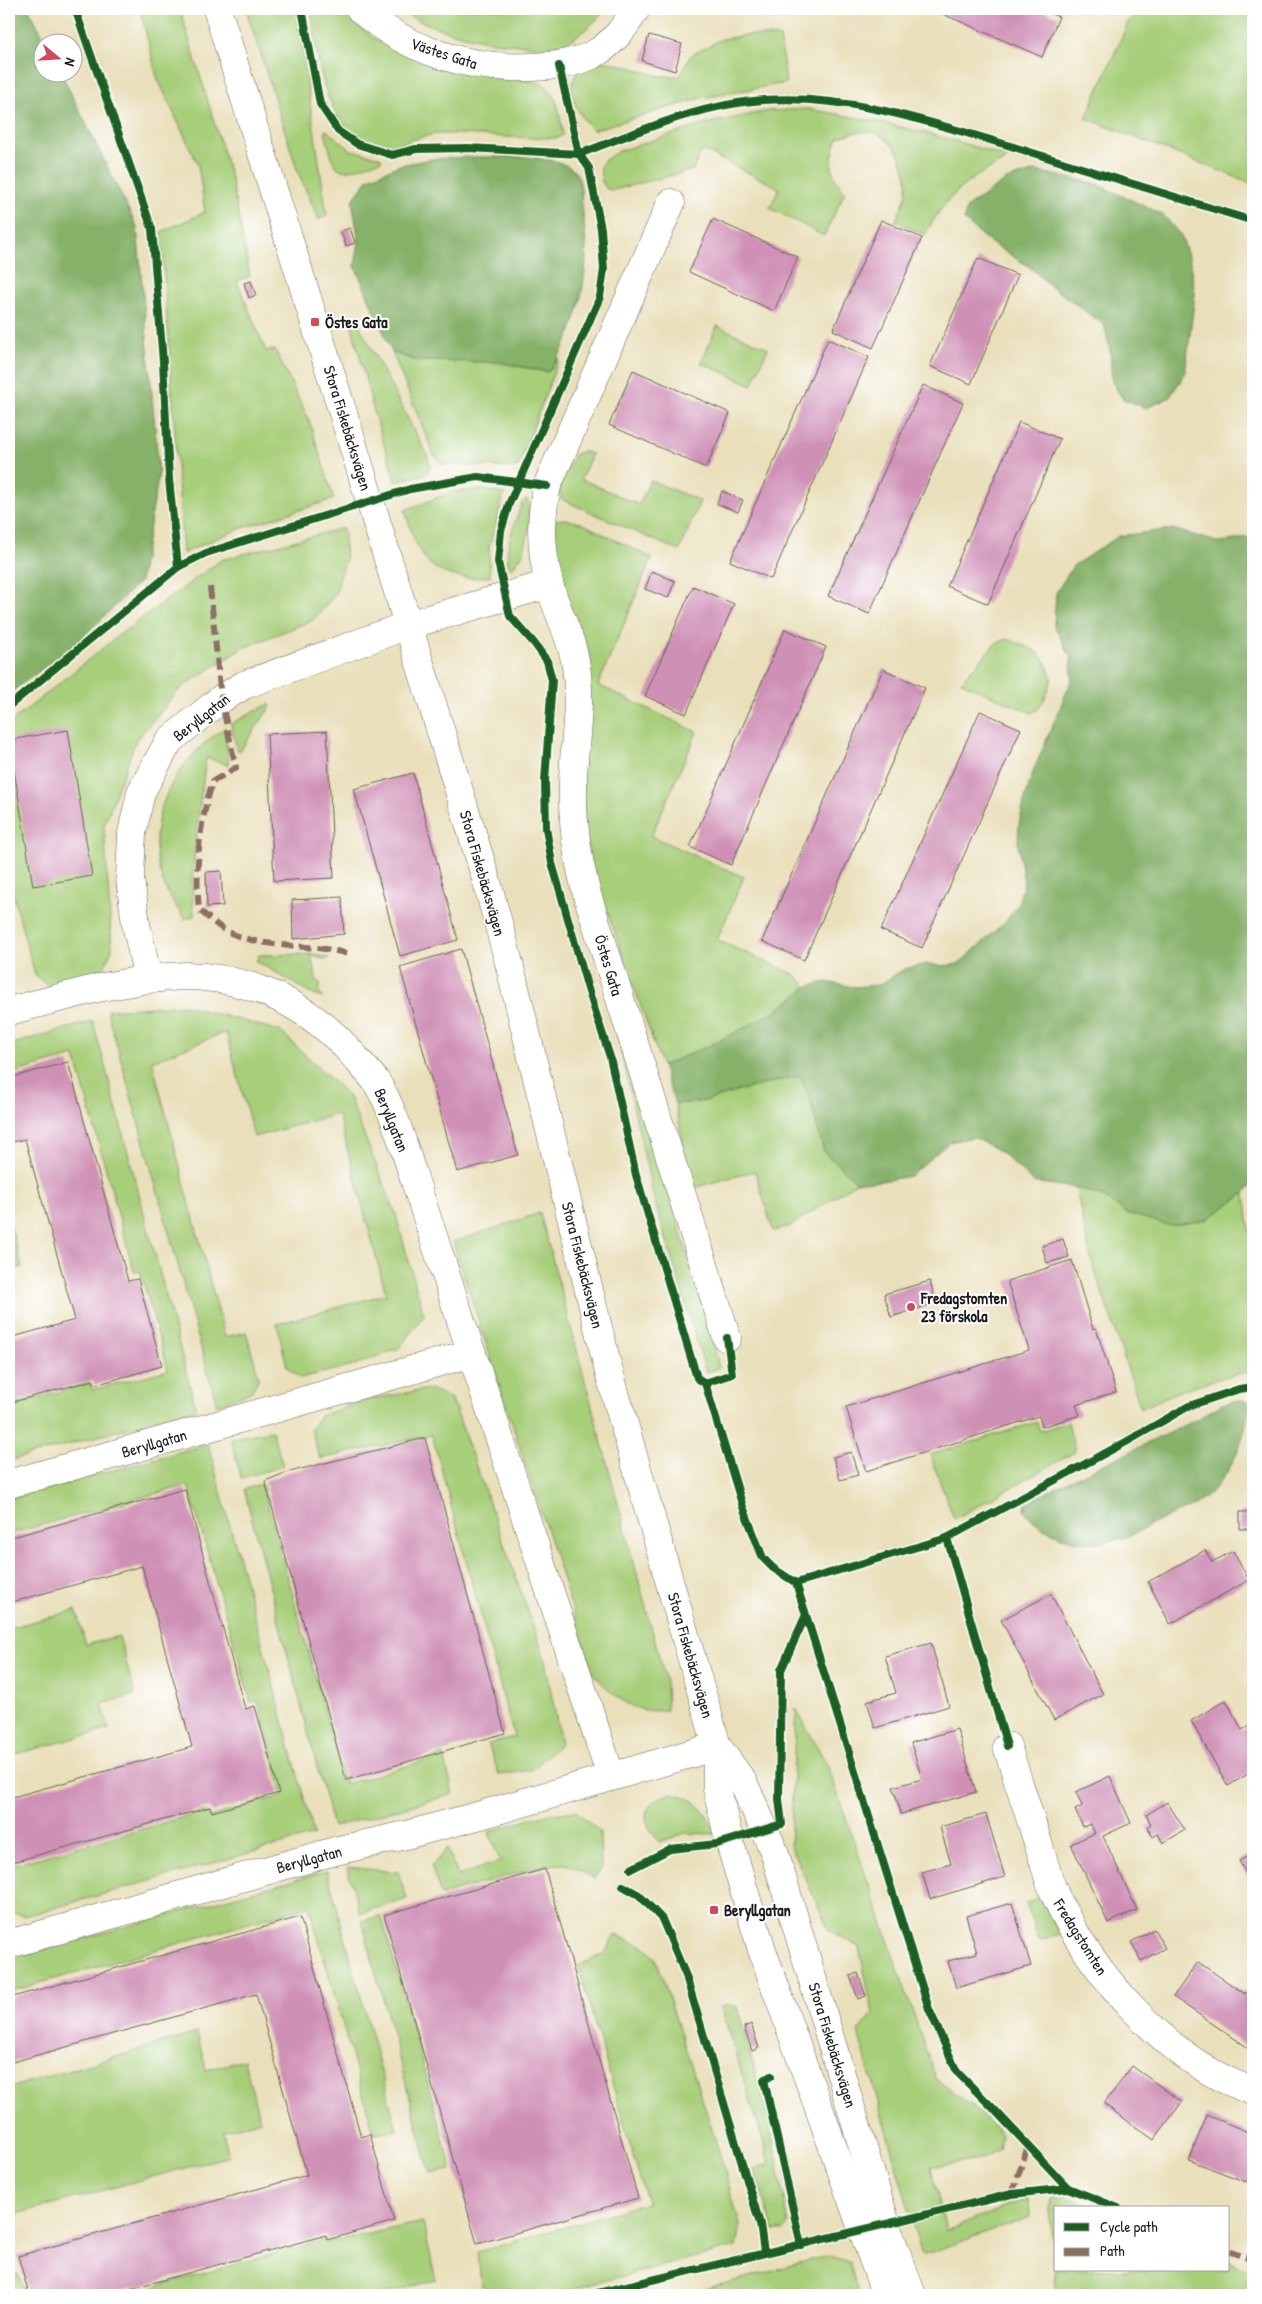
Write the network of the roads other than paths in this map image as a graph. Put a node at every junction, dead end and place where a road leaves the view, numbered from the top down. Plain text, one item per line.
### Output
1 (217, 9) edge
2 (360, 9) edge
3 (636, 9) edge
4 (671, 203) dead end
5 (549, 584) junction
6 (408, 625) junction
7 (148, 979) junction
8 (9, 1011) edge
9 (726, 1338) dead end
10 (472, 1353) junction
11 (9, 1484) edge
12 (717, 1746) junction
13 (1007, 1746) dead end
14 (611, 1777) junction
15 (9, 1944) edge
16 (1253, 2091) edge
17 (886, 2295) edge
18 (912, 2295) edge

1 - 6 street, Stora Fiskebäcksvägen
2 - 3 street, Västes Gata
4 - 5 street, Östes Gata
5 - 6 street
5 - 9 street, Östes Gata
6 - 7 street, Beryllgatan
6 - 12 street, Stora Fiskebäcksvägen
7 - 8 street, Beryllgatan
7 - 10 street, Beryllgatan
10 - 11 street, Beryllgatan
10 - 14 street, Beryllgatan
12 - 14 street, Beryllgatan
12 - 17 street, Stora Fiskebäcksvägen
12 - 18 street, Stora Fiskebäcksvägen
13 - 16 street, Fredagstomten
14 - 15 street, Beryllgatan

